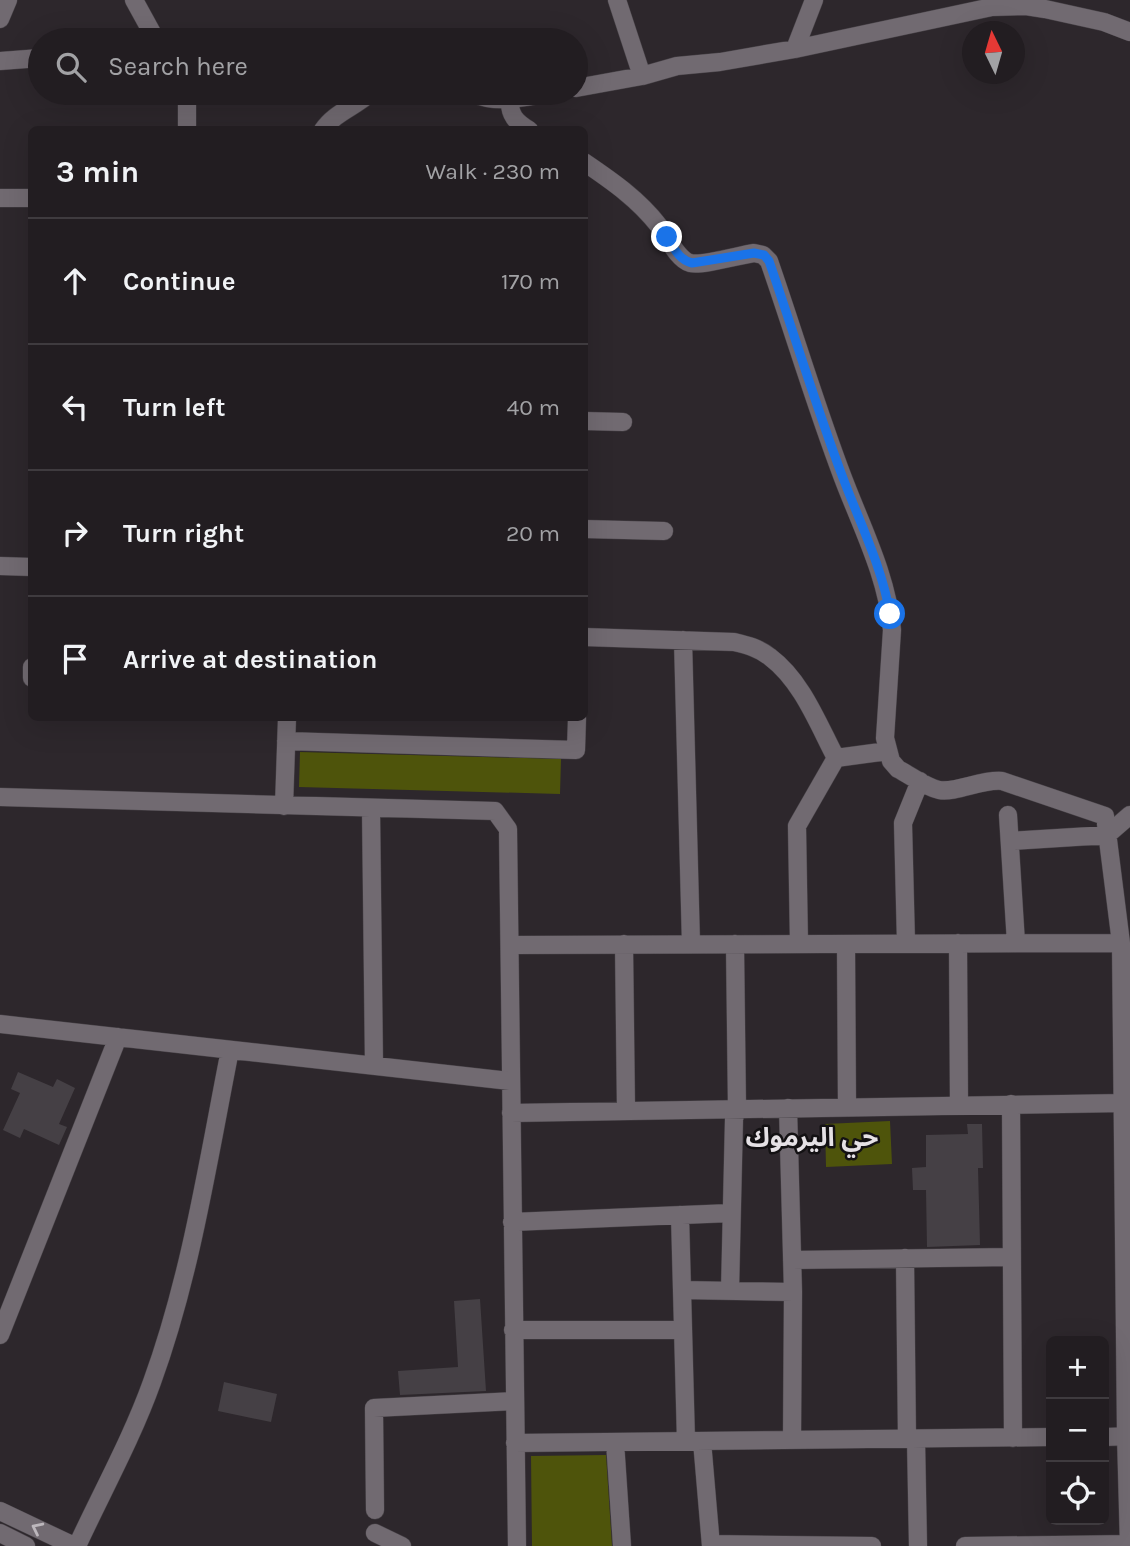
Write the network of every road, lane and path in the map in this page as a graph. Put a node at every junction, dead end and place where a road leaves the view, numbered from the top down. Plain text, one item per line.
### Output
1 (8, 0) edge
2 (134, 0) edge
3 (617, 0) edge
4 (814, 0) edge
5 (1009, 3) edge
6 (0, 19) edge
7 (149, 28) edge
8 (1130, 32) edge
9 (794, 49) junction
10 (28, 59) edge
11 (0, 61) edge
12 (642, 76) junction
13 (588, 86) edge
14 (187, 105) edge
15 (355, 105) edge
16 (511, 105) edge
17 (187, 126) edge
18 (327, 126) edge
19 (523, 126) edge
20 (588, 165) edge
21 (0, 198) edge
22 (28, 198) edge
23 (588, 421) edge
24 (622, 422) dead end
25 (588, 529) edge
26 (664, 531) dead end
27 (0, 566) edge
28 (28, 567) edge
29 (588, 637) edge
30 (683, 640) junction
31 (287, 721) edge
32 (577, 721) edge
33 (286, 741) junction
34 (888, 751) junction
35 (836, 758) junction
36 (920, 781) junction
37 (0, 797) edge
38 (284, 806) junction
39 (371, 808) junction
40 (1008, 815) dead end
41 (1130, 815) edge
42 (1107, 835) junction
43 (1010, 841) junction
44 (906, 943) junction
45 (958, 943) junction
46 (1016, 943) junction
47 (1121, 943) junction
48 (624, 944) junction
49 (691, 944) junction
50 (735, 944) junction
51 (799, 944) junction
52 (846, 944) junction
53 (511, 945) junction
54 (0, 1024) edge
55 (118, 1037) junction
56 (230, 1050) junction
57 (374, 1066) junction
58 (510, 1081) junction
59 (1124, 1103) junction
60 (1011, 1104) junction
61 (959, 1105) junction
62 (846, 1107) junction
63 (788, 1108) junction
64 (737, 1109) junction
65 (626, 1110) junction
66 (511, 1113) junction
67 (731, 1213) junction
68 (680, 1215) junction
69 (1128, 1216) edge
70 (513, 1222) junction
71 (1011, 1257) junction
72 (905, 1258) junction
73 (792, 1260) junction
74 (0, 1286) edge
75 (682, 1290) junction
76 (730, 1291) junction
77 (793, 1292) junction
78 (17, 1294) junction
79 (1128, 1327) edge
80 (513, 1330) junction
81 (683, 1330) junction
82 (0, 1335) edge
83 (515, 1401) junction
84 (1128, 1436) edge
85 (1046, 1437) edge
86 (1109, 1437) edge
87 (1013, 1438) junction
88 (911, 1439) junction
89 (792, 1440) junction
90 (694, 1441) junction
91 (614, 1442) junction
92 (515, 1443) junction
93 (376, 1510) dead end
94 (0, 1511) edge
95 (0, 1533) edge
96 (375, 1533) dead end
97 (711, 1545) edge
98 (1129, 1545) edge
99 (26, 1546) edge
100 (75, 1546) edge
101 (402, 1546) edge
102 (517, 1546) edge
103 (622, 1546) edge
104 (819, 1546) edge
105 (872, 1546) edge
106 (918, 1546) edge
107 (965, 1546) edge
108 (1024, 1546) edge

1 - 6 street
2 - 7 street
3 - 12 street
4 - 9 street
5 - 8 street
5 - 9 street
9 - 12 street
10 - 11 street
12 - 13 street
14 - 17 street
15 - 18 street
16 - 19 street
20 - 34 street
21 - 22 street
23 - 24 street
25 - 26 street
27 - 28 street
29 - 30 street
30 - 35 street
30 - 49 street
31 - 33 street
32 - 33 street
33 - 38 street
34 - 35 street
34 - 36 street
35 - 51 street
36 - 42 street
36 - 44 street
37 - 38 street
38 - 39 street
39 - 53 street
39 - 57 street
40 - 43 street
41 - 42 street
42 - 43 street
42 - 47 street
43 - 46 street
44 - 45 street
44 - 52 street
45 - 46 street
45 - 61 street
46 - 47 street
47 - 59 street
48 - 49 street
48 - 53 street
48 - 65 street
49 - 50 street
50 - 51 street
50 - 64 street
51 - 52 street
52 - 62 street
53 - 58 street
54 - 55 street
55 - 56 street
55 - 78 street
56 - 57 street
56 - 100 street
57 - 58 street
58 - 66 street
59 - 60 street
59 - 69 street
60 - 61 street
60 - 71 street
61 - 62 street
62 - 63 street
63 - 64 street
63 - 73 street
64 - 65 street
64 - 67 street
65 - 66 street
66 - 70 street
67 - 68 street
67 - 76 street
68 - 70 street
68 - 75 street
69 - 79 street
70 - 80 street
71 - 72 street
71 - 87 street
72 - 73 street
72 - 88 street
73 - 77 street
74 - 78 street
75 - 76 street
75 - 81 street
76 - 77 street
77 - 89 street
78 - 82 street
79 - 84 street
80 - 81 street
80 - 83 street
81 - 90 street
83 - 92 street
83 - 93 street
84 - 86 street
84 - 98 street
85 - 87 street
87 - 88 street
88 - 89 street
88 - 106 street
89 - 90 street
90 - 91 street
90 - 97 street
91 - 92 street
91 - 103 street
92 - 102 street
100 -> 94 street
95 - 99 street
96 - 101 street
97 - 104 street
98 - 108 street
104 - 105 street
107 - 108 street

